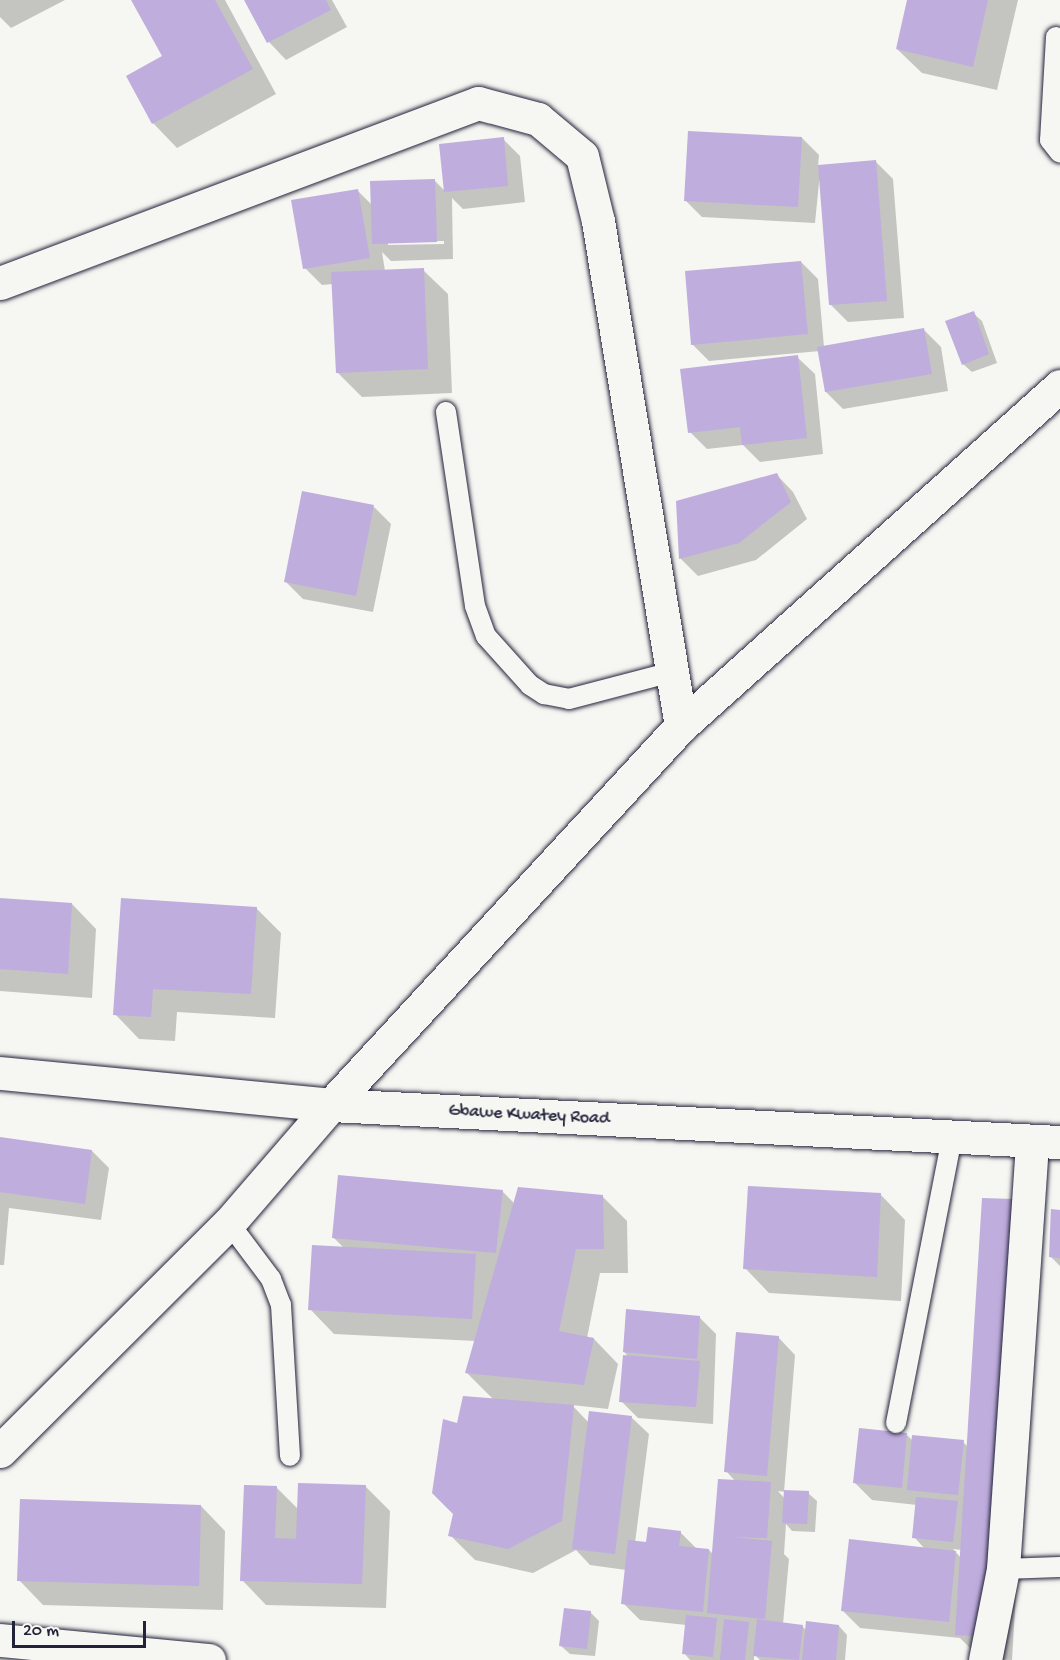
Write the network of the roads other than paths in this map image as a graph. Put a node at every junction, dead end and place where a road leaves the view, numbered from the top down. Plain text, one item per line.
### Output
1 (1056, 37) dead end
2 (1060, 153) edge
3 (0, 283) edge
4 (1060, 386) edge
5 (446, 412) dead end
6 (672, 672) junction
7 (681, 726) junction
8 (0, 1073) edge
9 (332, 1105) junction
10 (952, 1137) junction
11 (1046, 1142) edge
12 (229, 1223) junction
13 (896, 1423) dead end
14 (0, 1451) edge
15 (290, 1456) dead end
16 (1060, 1568) edge
17 (1003, 1569) junction
18 (0, 1640) edge
19 (209, 1660) edge
20 (985, 1660) edge

1 - 2 lane
3 - 6 street
4 - 7 street
5 - 6 lane
6 - 7 street
7 - 9 street
8 - 9 street, Gbawe Kwatey Road
9 - 10 street, Gbawe Kwatey Road
9 - 12 street
10 - 11 street, Gbawe Kwatey Road
10 - 13 lane
11 - 17 street
12 - 14 street
12 - 15 lane
16 - 17 lane
17 - 20 street
18 - 19 street

